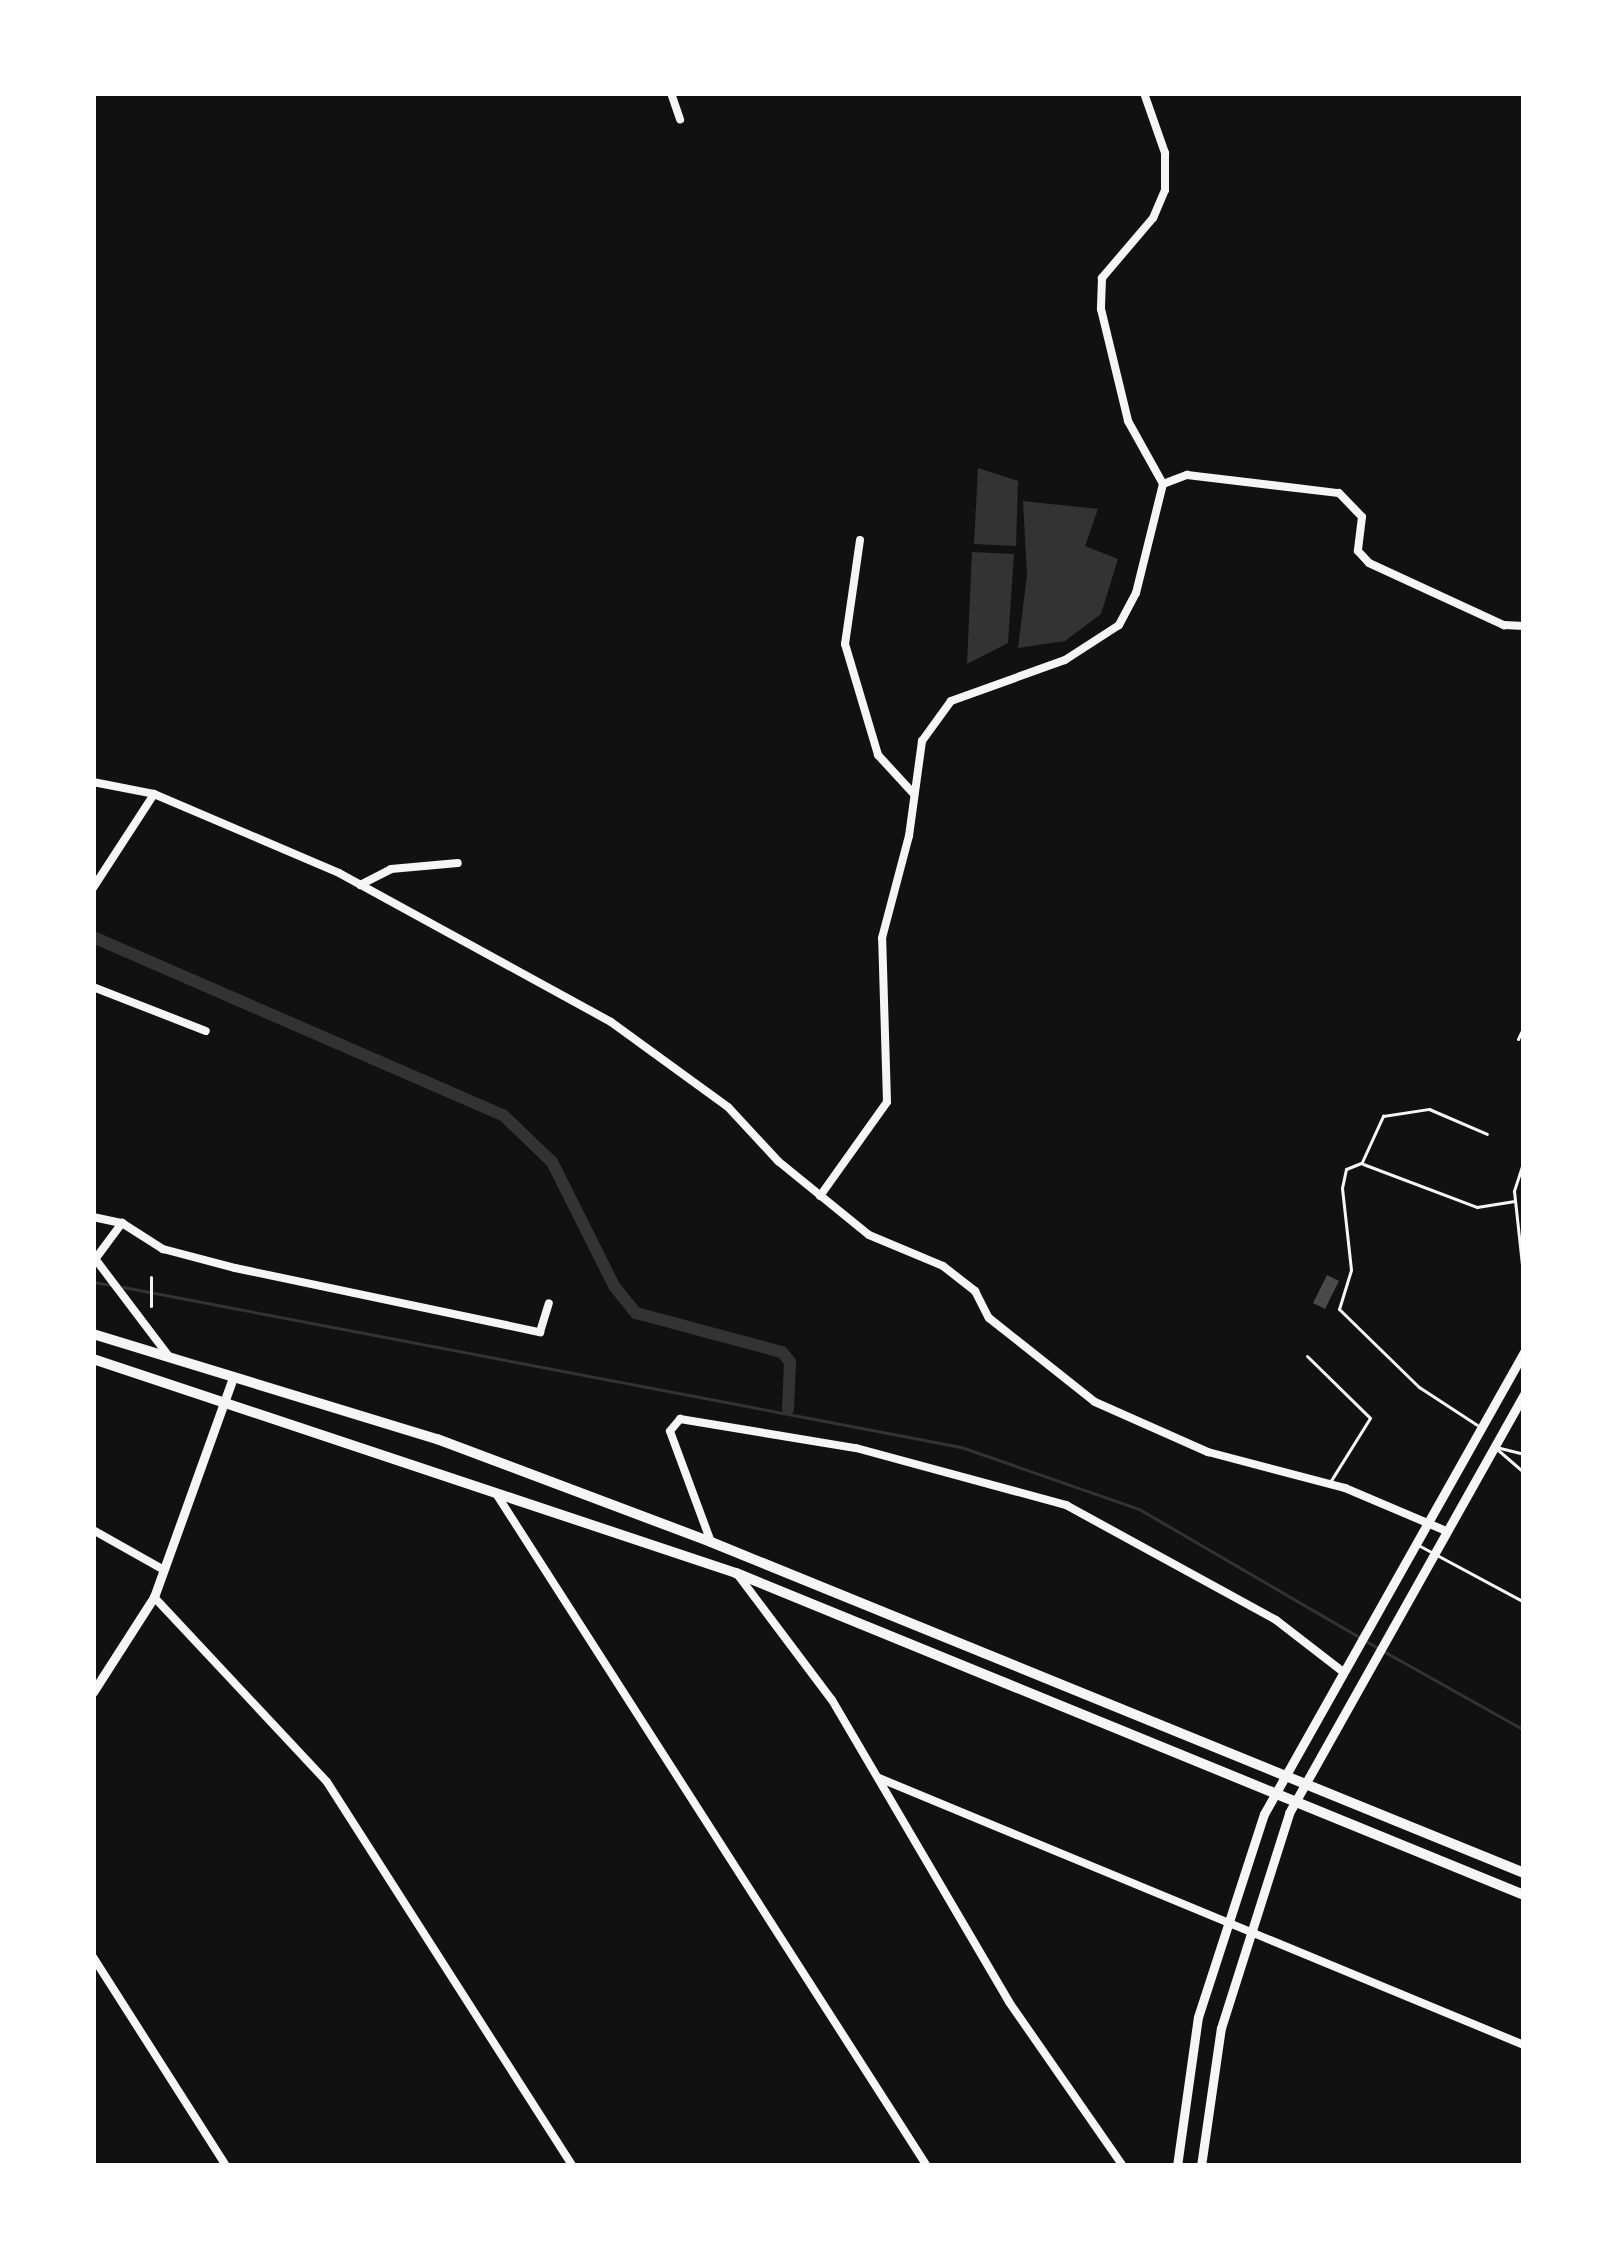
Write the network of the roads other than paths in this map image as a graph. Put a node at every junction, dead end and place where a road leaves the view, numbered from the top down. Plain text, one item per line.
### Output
1 (671, 93) edge
2 (1144, 93) edge
3 (680, 119) dead end
4 (1162, 484) junction
5 (860, 540) dead end
6 (1524, 626) edge
7 (93, 782) edge
8 (154, 794) junction
9 (914, 794) junction
10 (458, 863) dead end
11 (360, 885) junction
12 (93, 888) edge
13 (93, 987) edge
14 (1524, 1027) edge
15 (206, 1031) dead end
16 (1518, 1039) dead end
17 (1487, 1134) dead end
18 (1524, 1160) edge
19 (1361, 1163) junction
20 (820, 1196) junction
21 (1515, 1201) junction
22 (93, 1216) edge
23 (122, 1223) junction
24 (95, 1257) edge
25 (151, 1277) dead end
26 (1524, 1283) edge
27 (549, 1303) dead end
28 (151, 1306) dead end
29 (93, 1334) edge
30 (1524, 1352) edge
31 (1307, 1356) dead end
32 (93, 1359) edge
33 (172, 1359) junction
34 (233, 1378) junction
35 (1524, 1394) edge
36 (224, 1403) junction
37 (1480, 1427) junction
38 (1494, 1447) junction
39 (1524, 1454) edge
40 (1524, 1473) edge
41 (1329, 1484) junction
42 (494, 1488) junction
43 (1426, 1519) junction
44 (93, 1530) edge
45 (1444, 1530) junction
46 (711, 1542) junction
47 (1413, 1544) junction
48 (1431, 1551) junction
49 (166, 1570) junction
50 (736, 1573) junction
51 (154, 1597) junction
52 (1524, 1602) edge
53 (1344, 1668) junction
54 (93, 1692) edge
55 (1282, 1773) junction
56 (877, 1778) junction
57 (1304, 1782) junction
58 (1274, 1792) junction
59 (1295, 1802) junction
60 (1524, 1873) edge
61 (1524, 1894) edge
62 (1225, 1918) junction
63 (1249, 1928) junction
64 (93, 1957) edge
65 (1524, 2044) edge
66 (226, 2166) edge
67 (573, 2166) edge
68 (927, 2166) edge
69 (1123, 2166) edge
70 (1177, 2166) edge
71 (1202, 2166) edge

1 - 3 street
2 - 4 street
4 - 6 street
4 - 9 street
5 - 9 street
7 - 8 street
8 - 11 street
8 - 12 street
9 - 20 street
10 - 11 street
11 - 20 street
13 - 15 street
14 - 16 lane
17 - 19 lane
18 - 21 lane
19 - 21 lane
19 - 37 lane
20 - 41 street
21 - 26 lane
22 - 23 street
23 - 24 street
23 - 27 street
24 - 33 street
25 - 28 lane
29 - 33 main road
30 - 37 street
31 - 41 lane
32 - 36 main road
33 - 34 main road
34 - 36 street
34 - 46 main road
35 - 38 street
36 - 42 main road
36 - 49 street
37 - 38 lane
37 - 43 street
38 - 39 lane
38 - 40 lane
38 - 45 street
41 - 43 street
42 - 50 main road
42 - 68 street
43 - 45 street
43 - 47 street
44 - 49 street
45 - 48 street
46 - 53 street
46 - 55 main road
47 - 48 lane
47 - 53 street
48 - 52 lane
48 - 57 street
49 - 51 street
50 - 56 street
50 - 58 main road
51 - 54 street
51 - 67 street
53 - 55 street
55 - 57 main road
55 - 58 street
56 - 62 street
56 - 69 street
57 - 59 street
57 - 60 main road
58 - 59 main road
58 - 62 street
59 - 61 main road
59 - 63 street
62 - 63 street
62 - 70 street
63 - 65 street
63 - 71 street
64 - 66 street

